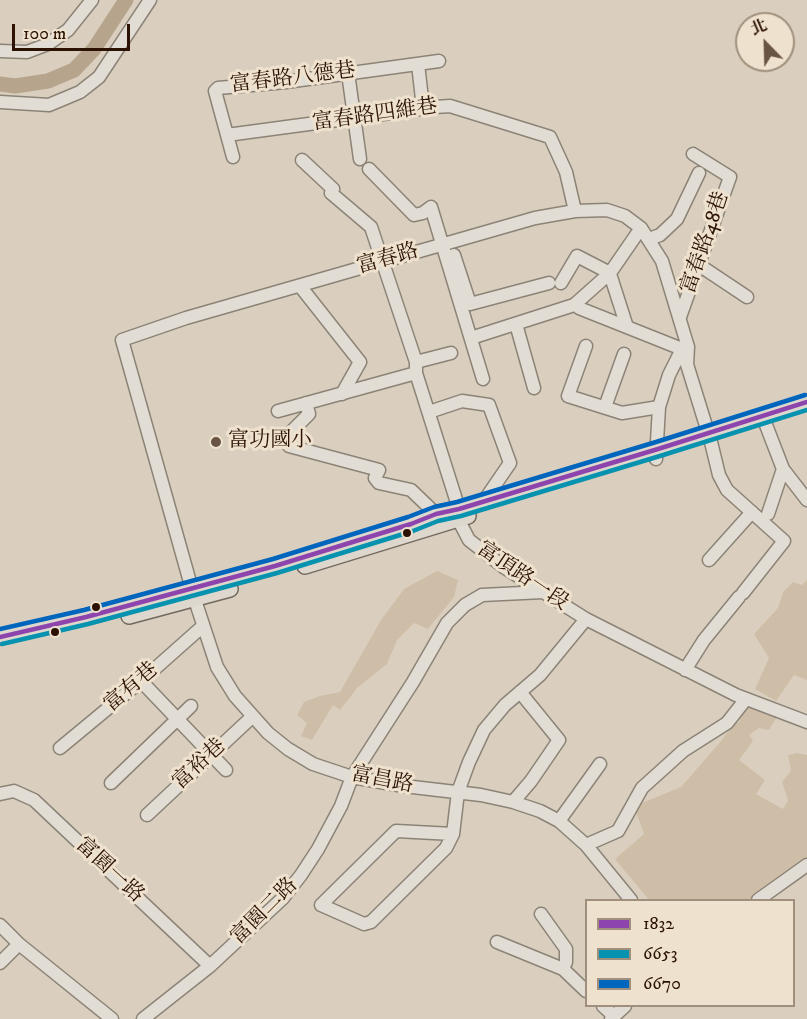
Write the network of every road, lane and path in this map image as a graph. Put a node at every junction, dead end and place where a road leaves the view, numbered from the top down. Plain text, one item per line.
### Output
1 (92, 0) edge
2 (150, 0) edge
3 (0, 51) edge
4 (439, 61) dead end
5 (418, 64) junction
6 (348, 73) junction
7 (0, 102) edge
8 (423, 108) junction
9 (354, 118) junction
10 (227, 135) junction
11 (693, 154) dead end
12 (233, 157) dead end
13 (360, 159) dead end
14 (302, 160) dead end
15 (369, 170) dead end
16 (699, 173) dead end
17 (575, 210) junction
18 (641, 228) junction
19 (649, 239) junction
20 (446, 243) junction
21 (384, 262) junction
22 (699, 265) junction
23 (611, 275) junction
24 (300, 286) junction
25 (747, 297) dead end
26 (579, 308) dead end
27 (680, 317) junction
28 (516, 324) junction
29 (627, 327) junction
30 (471, 338) junction
31 (122, 340) joint
32 (586, 346) dead end
33 (682, 349) junction
34 (451, 352) dead end
35 (624, 354) dead end
36 (687, 365) junction
37 (416, 368) junction
38 (483, 379) dead end
39 (534, 388) dead end
40 (342, 394) junction
41 (807, 402) edge
42 (306, 403) junction
43 (605, 406) junction
44 (659, 407) junction
45 (278, 411) dead end
46 (429, 412) junction
47 (807, 413) edge
48 (766, 425) junction
49 (710, 438) junction
50 (657, 454) junction
51 (783, 469) junction
52 (807, 500) edge
53 (484, 501) junction
54 (752, 512) junction
55 (436, 514) junction
56 (459, 514) junction
57 (768, 514) dead end
58 (710, 560) dead end
59 (543, 592) junction
60 (193, 594) junction
61 (586, 620) junction
62 (203, 626) junction
63 (0, 638) edge
64 (0, 648) edge
65 (685, 670) junction
66 (141, 681) junction
67 (520, 692) junction
68 (746, 699) junction
69 (191, 706) dead end
70 (253, 716) junction
71 (177, 719) junction
72 (807, 722) edge
73 (60, 748) dead end
74 (211, 755) junction
75 (600, 764) dead end
76 (226, 771) dead end
77 (352, 777) junction
78 (111, 783) dead end
79 (458, 792) junction
80 (0, 794) edge
81 (513, 802) junction
82 (147, 815) dead end
83 (559, 821) junction
84 (453, 834) junction
85 (586, 845) junction
86 (806, 868) edge
87 (631, 899) edge
88 (760, 899) edge
89 (542, 914) dead end
90 (0, 925) edge
91 (497, 942) dead end
92 (19, 944) junction
93 (0, 963) edge
94 (210, 966) junction
95 (563, 969) junction
96 (585, 990) edge
97 (112, 1019) edge
98 (143, 1019) edge

1 - 3 street
2 - 7 street
4 - 5 street, 富春路八德巷
5 - 6 street, 富春路八德巷
5 - 8 street
6 - 9 street
6 - 10 street, 富春路八德巷
8 - 9 street, 富春路四維巷
8 - 17 street, 富春路四維巷
9 - 10 street, 富春路四維巷
9 - 13 street
10 - 12 street, 富春路八德巷
11 - 22 street, 富春路48巷
14 - 21 street, 富頂路一段
15 - 20 street
16 - 19 street
17 - 18 street, 富春路
17 - 20 street, 富春路
18 - 19 street, 富春路
18 - 23 street
19 - 27 street, 富春路
19 - 33 street, 富春路
20 - 21 street, 富春路
20 - 23 street
20 - 30 street
21 - 24 street, 富春路
21 - 37 street, 富頂路一段
22 - 25 street
22 - 27 street, 富春路48巷
23 - 28 street
23 - 29 street
24 - 31 street, 富春路
24 - 40 street
26 - 29 street
27 - 36 street, 富春路
28 - 30 street
28 - 39 street
29 - 33 street
30 - 38 street
31 - 60 street, 富昌路
32 - 43 street
33 - 36 street, 富春路
33 - 44 street
34 - 37 street
35 - 43 street
36 - 49 street, 富春路
37 - 40 street
37 - 46 street, 富頂路一段
40 - 42 street
41 - 49 main road
42 - 45 street
42 - 55 street
43 - 44 street
44 - 50 street
46 - 53 street
46 - 56 street, 富頂路一段
47 - 48 main road
48 - 49 main road
48 - 51 street
49 - 50 main road
49 - 54 street, 富春路
50 - 53 main road
50 - 56 main road
51 - 52 street
51 - 57 street
53 - 56 main road
54 - 58 street
54 - 65 street, 富春路
55 - 56 main road
55 - 60 main road
56 - 59 street, 富頂路一段
56 - 60 main road
59 - 61 street, 富頂路一段
59 - 77 street, 富園二路
60 - 62 street, 富昌路
60 - 63 main road
60 - 64 main road
61 - 65 street, 富頂路一段
61 - 67 street
62 - 66 street, 富有巷
62 - 70 street, 富昌路
65 - 68 street, 富頂路一段
66 - 71 street
66 - 73 street, 富有巷
67 - 79 street
67 - 81 street
68 - 72 street, 富頂路一段
68 - 85 street
69 - 71 street
70 - 74 street, 富裕巷
70 - 77 street, 富昌路
71 - 74 street
71 - 78 street
74 - 76 street
74 - 82 street, 富裕巷
75 - 83 street
77 - 79 street, 富昌路
77 - 94 street, 富園二路
79 - 81 street, 富昌路
79 - 84 street
80 - 94 street, 富園一路
81 - 83 street, 富昌路
83 - 85 street, 富昌路
84 - 84 street
85 - 87 street, 富昌路
86 - 88 street
89 - 95 street
90 - 92 street
91 - 95 street
92 - 93 street
92 - 97 street
94 - 98 street, 富園二路
95 - 96 street

